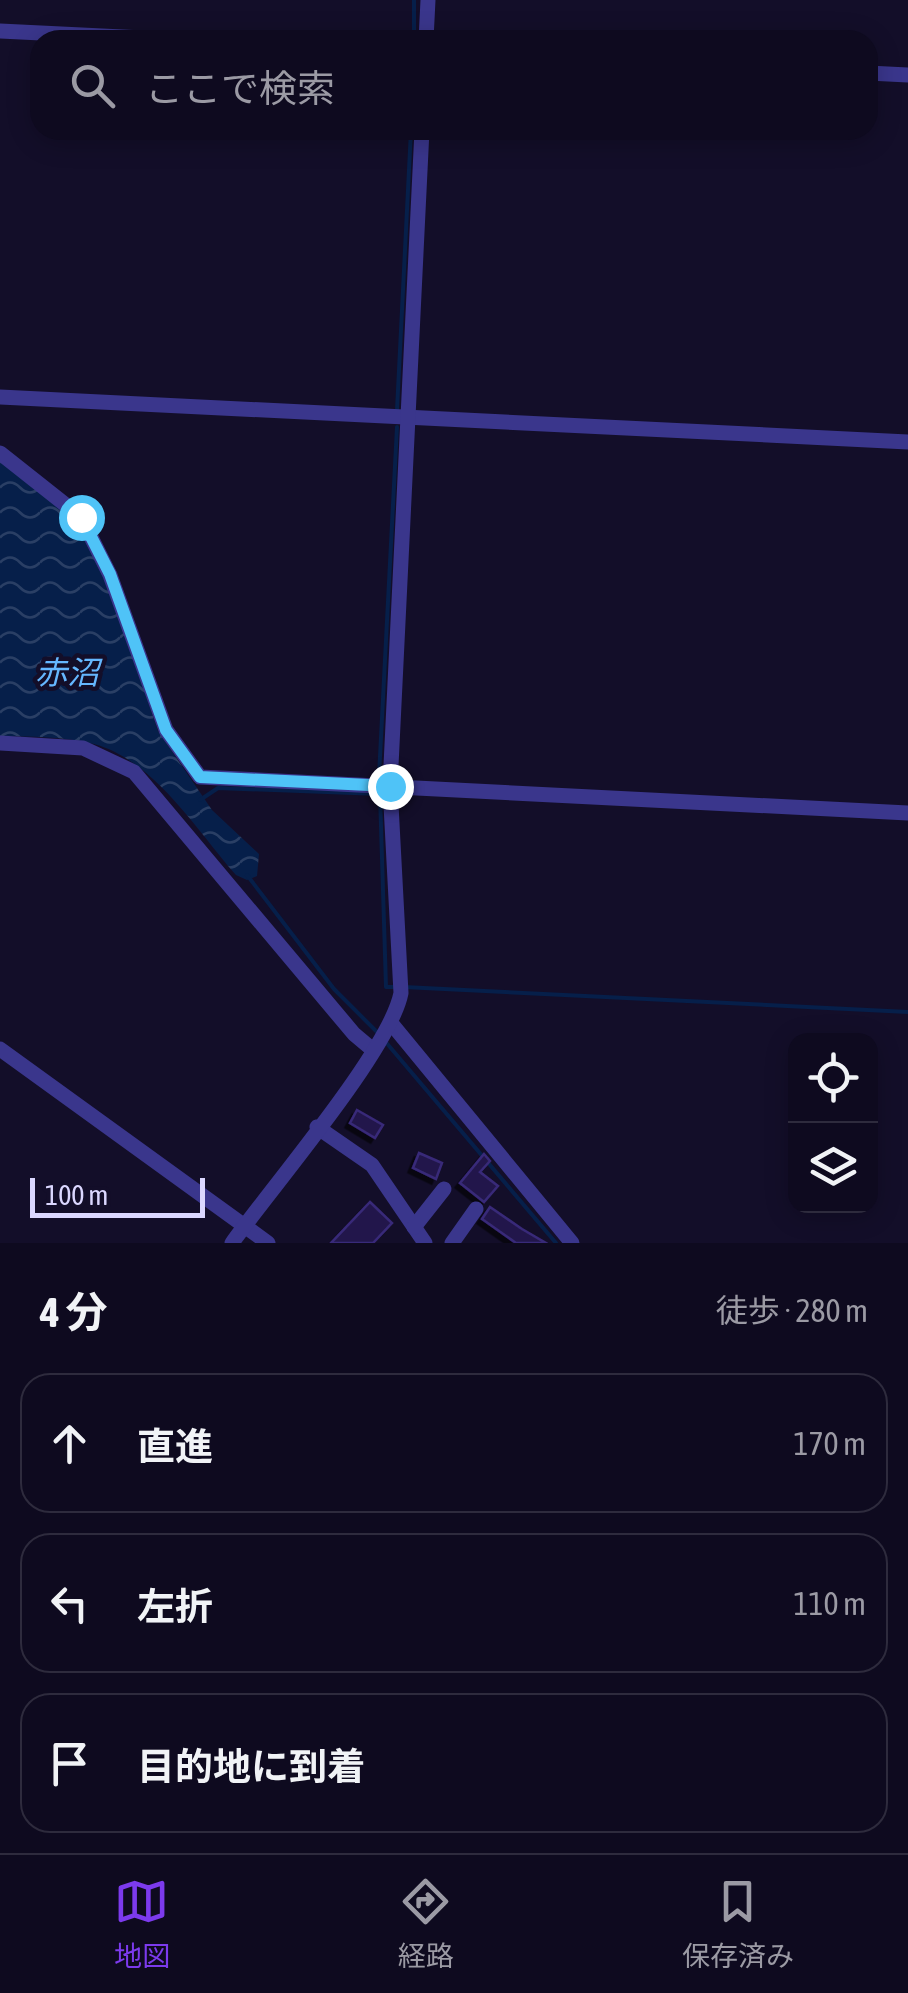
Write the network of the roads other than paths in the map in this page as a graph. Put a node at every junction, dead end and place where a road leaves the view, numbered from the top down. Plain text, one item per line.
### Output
1 (428, 0) edge
2 (426, 30) edge
3 (0, 31) edge
4 (30, 32) edge
5 (878, 74) edge
6 (908, 75) edge
7 (422, 140) edge
8 (0, 397) edge
9 (408, 418) junction
10 (908, 442) edge
11 (0, 453) edge
12 (0, 742) edge
13 (390, 786) junction
14 (908, 813) edge
15 (390, 1025) junction
16 (376, 1046) junction
17 (0, 1049) edge
18 (317, 1126) junction
19 (444, 1189) dead end
20 (476, 1209) dead end
21 (244, 1226) junction
22 (414, 1227) junction
23 (232, 1243) edge
24 (268, 1243) edge
25 (425, 1243) edge
26 (452, 1243) edge
27 (572, 1243) edge

1 - 2 street
3 - 4 street
5 - 6 street
7 - 9 street
8 - 9 street
9 - 10 street
9 - 13 street
11 - 13 street
12 - 16 street
13 - 14 street
13 - 15 street
15 - 16 street
15 - 27 street
16 - 18 street
17 - 21 street
18 - 21 street
18 - 22 street
19 - 22 street
20 - 26 street
21 - 23 street
21 - 24 street
22 - 25 street

